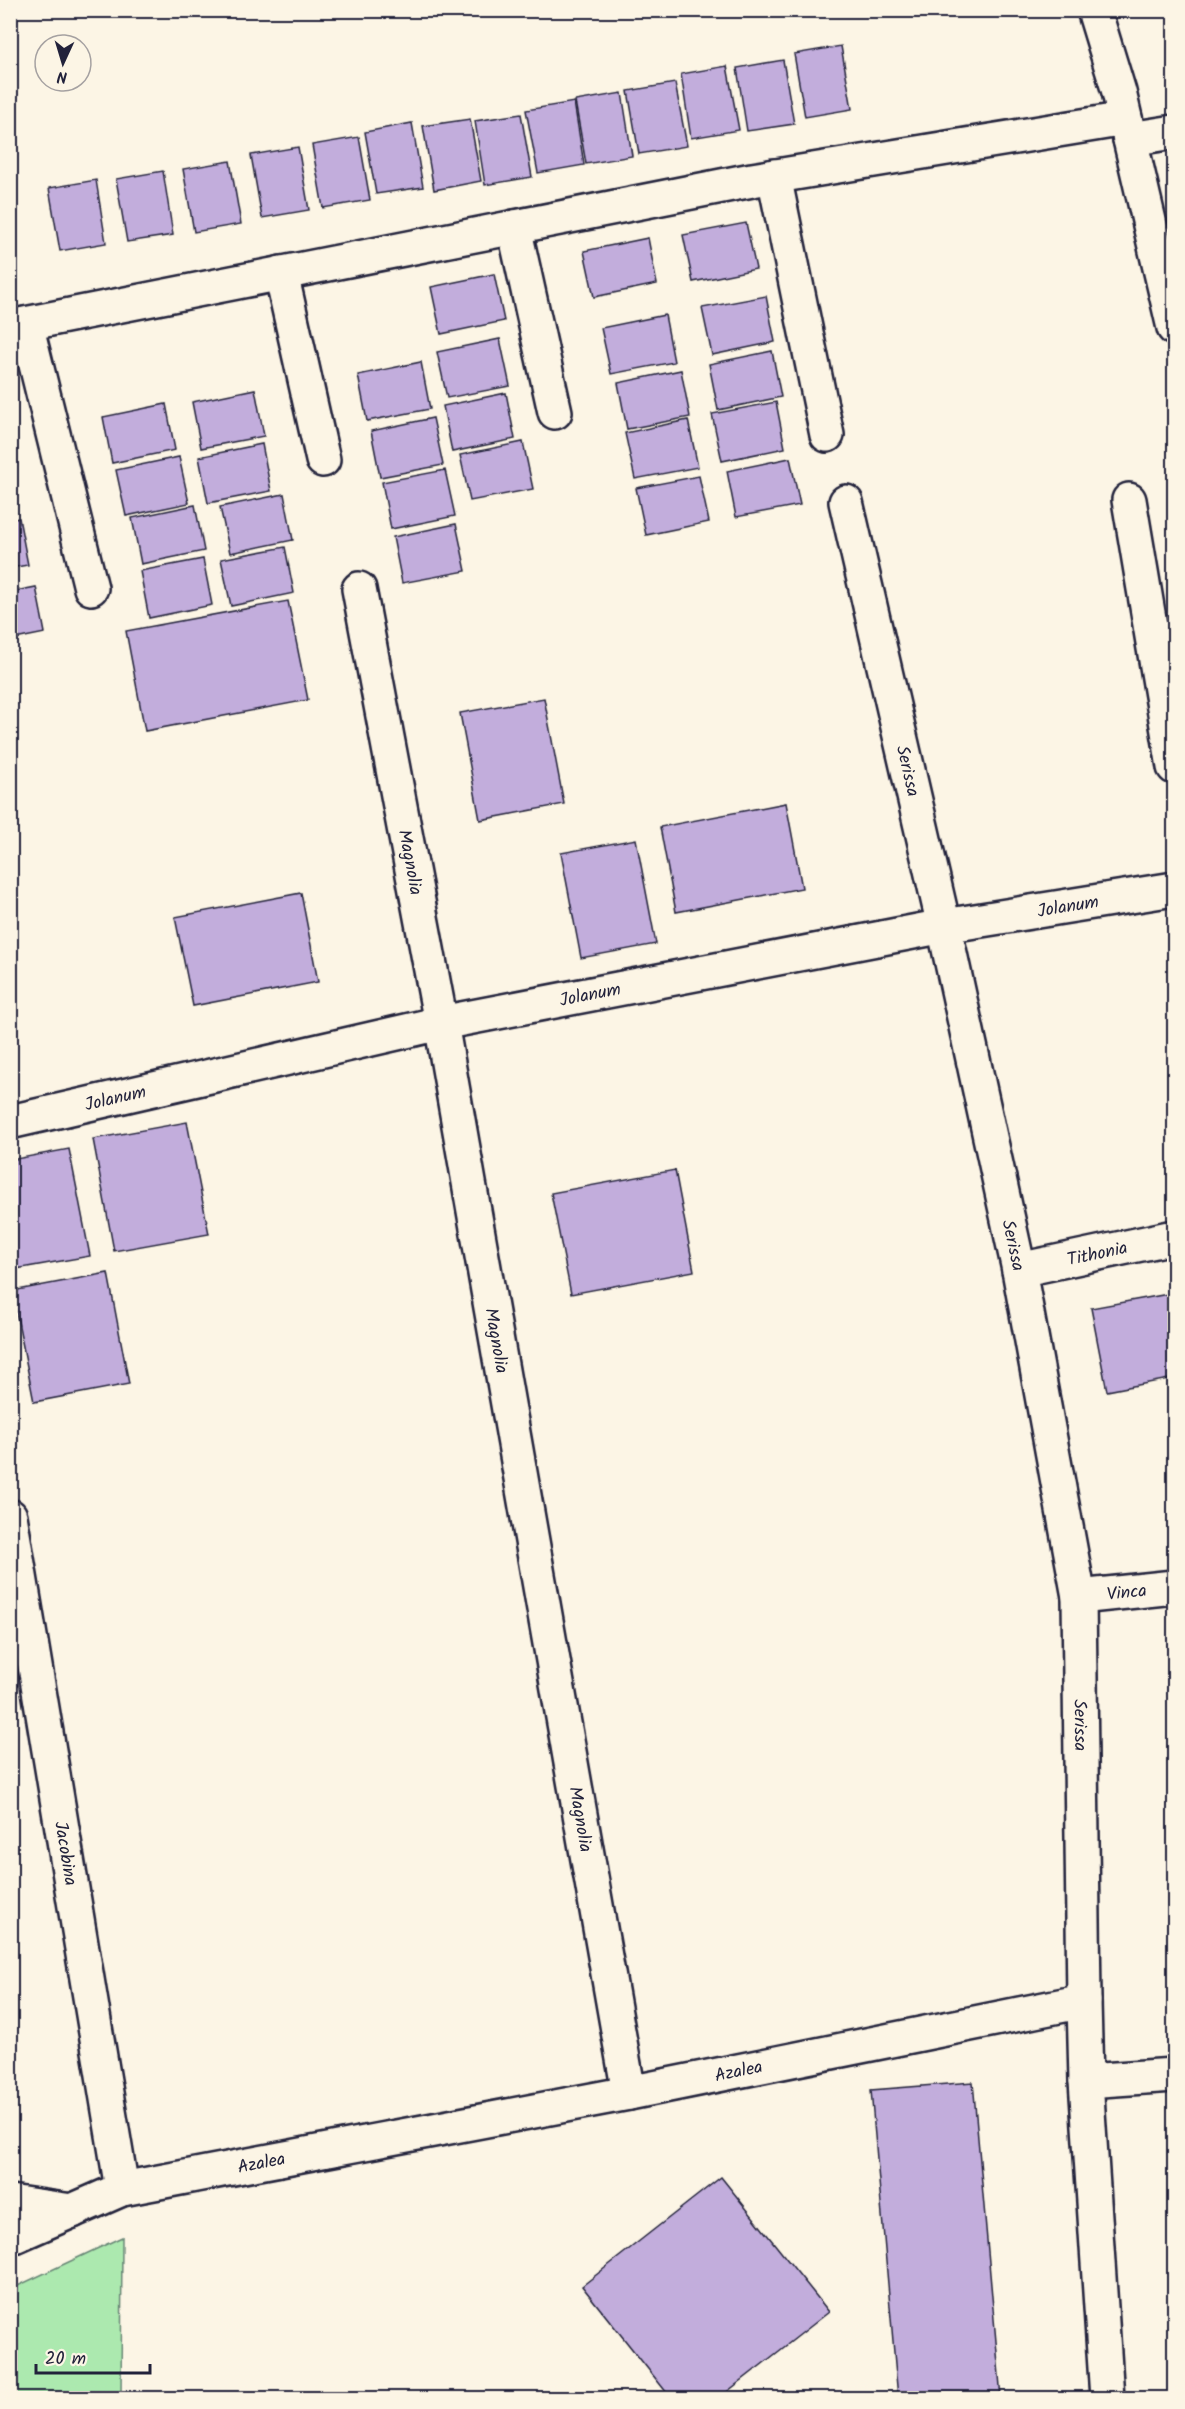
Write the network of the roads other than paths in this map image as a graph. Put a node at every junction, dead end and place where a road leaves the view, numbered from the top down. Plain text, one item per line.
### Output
1 (1094, 10) edge
2 (1127, 129) junction
3 (1174, 132) edge
4 (774, 176) junction
5 (514, 227) junction
6 (281, 273) junction
7 (18, 325) edge
8 (1174, 328) edge
9 (555, 412) dead end
10 (827, 435) dead end
11 (323, 460) dead end
12 (1129, 500) dead end
13 (846, 502) dead end
14 (91, 588) dead end
15 (359, 589) dead end
16 (1174, 766) edge
17 (1174, 889) edge
18 (944, 926) junction
19 (441, 1023) junction
20 (10, 1122) edge
21 (1174, 1237) edge
22 (1019, 1270) junction
23 (10, 1516) edge
24 (1174, 1587) edge
25 (1079, 1597) junction
26 (1084, 2001) junction
27 (1174, 2075) edge
28 (1086, 2081) junction
29 (629, 2093) junction
30 (122, 2189) junction
31 (10, 2202) edge
32 (72, 2211) junction
33 (10, 2238) edge
34 (1107, 2398) edge

1 - 2 street
2 - 3 street
2 - 4 street
2 - 8 street
4 - 5 street
4 - 10 street
5 - 6 street
5 - 9 street
6 - 7 street
6 - 11 street
7 - 14 street
12 - 16 street
13 - 18 street, Serissa
15 - 19 street, Magnolia
17 - 18 street, Jolanum
18 - 19 street, Jolanum
18 - 22 street, Serissa
19 - 20 street, Jolanum
19 - 29 street, Magnolia
21 - 22 street, Tithonia
22 - 25 street, Serissa
23 - 30 street, Jacobina
24 - 25 street, Vinca
25 - 26 street, Serissa
26 - 28 street
26 - 29 street, Azalea
27 - 28 street
28 - 34 street
29 - 30 street, Azalea
30 - 32 street, Azalea
31 - 32 street
32 - 33 street, Azalea

